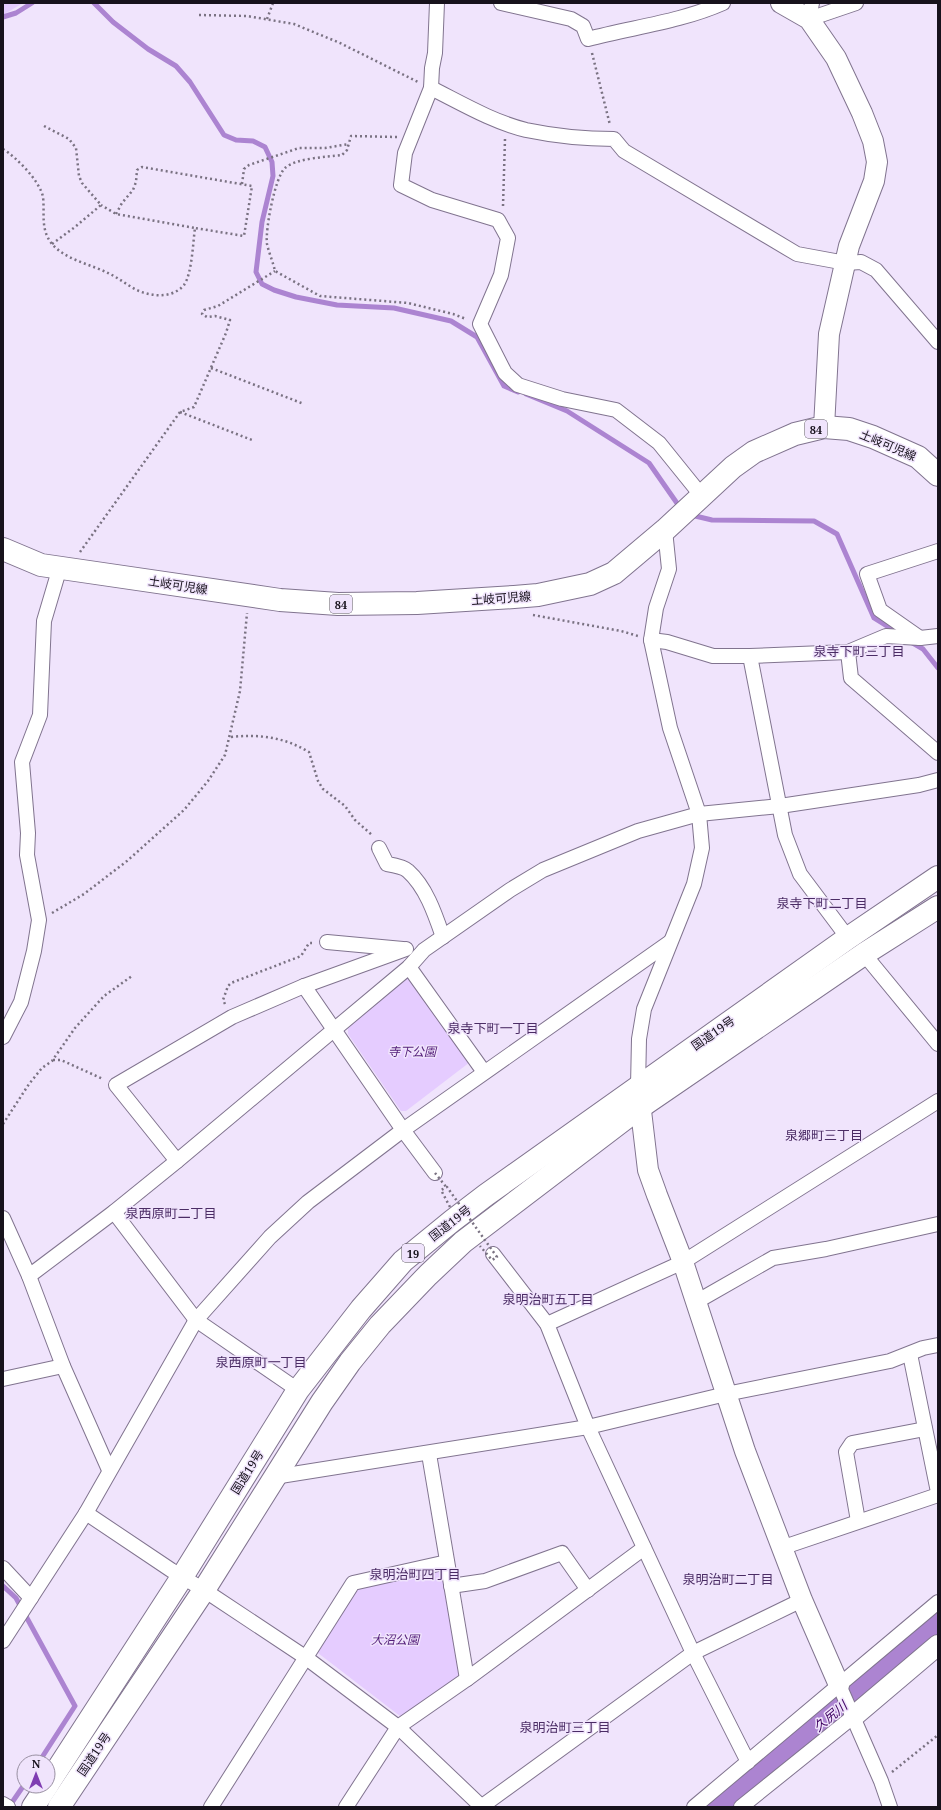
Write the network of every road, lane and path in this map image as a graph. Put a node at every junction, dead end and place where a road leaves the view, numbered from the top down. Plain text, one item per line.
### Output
1 (273, 3) edge
2 (437, 3) edge
3 (501, 3) edge
4 (723, 3) edge
5 (781, 3) edge
6 (856, 3) edge
7 (810, 11) edge
8 (199, 15) dead end
9 (267, 19) junction
10 (588, 39) junction
11 (431, 88) junction
12 (509, 124) junction
13 (44, 126) dead end
14 (411, 135) junction
15 (614, 139) junction
16 (349, 144) junction
17 (3, 149) edge
18 (242, 184) junction
19 (101, 205) junction
20 (116, 214) junction
21 (498, 220) junction
22 (195, 228) junction
23 (52, 244) junction
24 (846, 263) junction
25 (275, 271) junction
26 (480, 324) junction
27 (938, 342) edge
28 (211, 368) junction
29 (304, 404) dead end
30 (180, 412) junction
31 (824, 427) junction
32 (252, 440) dead end
33 (938, 476) edge
34 (698, 498) junction
35 (669, 525) junction
36 (3, 550) edge
37 (938, 551) edge
38 (65, 568) junction
39 (249, 596) junction
40 (526, 614) dead end
41 (938, 636) edge
42 (920, 638) junction
43 (651, 640) junction
44 (848, 652) junction
45 (750, 656) junction
46 (231, 737) junction
47 (938, 753) edge
48 (938, 780) edge
49 (780, 806) junction
50 (699, 814) junction
51 (379, 848) joint
52 (938, 878) edge
53 (938, 907) edge
54 (39, 920) junction
55 (443, 937) junction
56 (848, 938) junction
57 (327, 942) joint
58 (670, 942) junction
59 (406, 949) junction
60 (424, 950) junction
61 (864, 954) junction
62 (409, 967) junction
63 (132, 976) dead end
64 (304, 986) junction
65 (232, 1017) junction
66 (335, 1030) junction
67 (3, 1038) edge
68 (938, 1044) edge
69 (53, 1060) junction
70 (484, 1072) junction
71 (116, 1085) junction
72 (638, 1086) junction
73 (938, 1101) edge
74 (639, 1108) junction
75 (3, 1124) edge
76 (404, 1130) junction
77 (177, 1161) junction
78 (435, 1172) joint
79 (450, 1207) dead end
80 (114, 1212) junction
81 (3, 1218) edge
82 (938, 1224) edge
83 (480, 1246) dead end
84 (493, 1254) joint
85 (683, 1262) junction
86 (29, 1276) junction
87 (696, 1302) junction
88 (196, 1320) junction
89 (547, 1324) junction
90 (938, 1345) edge
91 (910, 1354) junction
92 (63, 1366) junction
93 (3, 1379) edge
94 (298, 1390) junction
95 (726, 1394) junction
96 (588, 1428) junction
97 (925, 1428) junction
98 (429, 1454) junction
99 (109, 1470) junction
100 (274, 1477) junction
101 (938, 1492) edge
102 (938, 1495) edge
103 (86, 1513) junction
104 (858, 1521) junction
105 (644, 1548) junction
106 (781, 1548) junction
107 (447, 1562) junction
108 (3, 1568) edge
109 (182, 1577) junction
110 (451, 1586) junction
111 (204, 1590) junction
112 (588, 1590) junction
113 (32, 1598) junction
114 (802, 1600) junction
115 (938, 1602) edge
116 (3, 1641) edge
117 (938, 1645) edge
118 (694, 1653) junction
119 (306, 1656) junction
120 (467, 1679) junction
121 (841, 1689) junction
122 (852, 1712) junction
123 (398, 1727) junction
124 (938, 1735) edge
125 (748, 1762) junction
126 (56, 1773) edge
127 (881, 1781) junction
128 (42, 1794) edge
129 (3, 1804) edge
130 (885, 1805) edge
131 (8, 1807) edge
132 (34, 1807) edge
133 (59, 1807) edge
134 (211, 1807) edge
135 (346, 1807) edge
136 (482, 1807) edge
137 (694, 1807) edge
138 (742, 1807) edge

1 - 9 path
2 - 11 street
3 - 10 street
4 - 10 street
5 - 7 street
6 - 7 street
7 - 24 street
8 - 9 path
9 - 11 path
10 - 15 path
11 - 12 street
11 - 14 street
12 - 15 street
12 - 21 path
13 - 19 path
14 - 16 path
14 - 21 street
15 - 24 street
16 - 18 path
16 - 25 path
17 - 23 path
18 - 20 path
18 - 22 path
19 - 20 path
19 - 23 path
20 - 22 path
21 - 26 street
22 - 23 path
24 - 27 street
24 - 31 street
25 - 26 path
25 - 28 path
26 - 34 street
28 - 29 path
28 - 30 path
30 - 32 path
30 - 38 path
31 - 33 main road, 土岐可児線 / 84
31 - 34 main road, 土岐可児線 / 84
34 - 35 main road, 土岐可児線 / 84
35 - 39 main road, 土岐可児線 / 84
35 - 43 street
36 - 38 main road, 土岐可児線 / 84
37 - 42 street
38 - 39 main road, 土岐可児線 / 84
38 - 54 street
39 - 46 path
40 - 43 path
41 - 42 street
42 - 44 street
43 - 45 street
43 - 50 street
44 - 45 street
44 - 47 street
45 - 49 street
46 - 51 path
46 - 54 path
48 - 49 street
49 - 50 street
49 - 56 street
50 - 55 street
50 - 58 street
51 - 55 street
52 - 56 main road, 国道19号 / 19
53 - 61 main road, 国道19号 / 19
54 - 67 street
55 - 60 street
56 - 72 main road, 国道19号 / 19
57 - 59 street
57 - 65 path
58 - 70 street
58 - 72 street
59 - 60 street
59 - 64 street
60 - 62 street
61 - 68 street
61 - 74 main road, 国道19号 / 19
62 - 66 street
62 - 70 street
63 - 69 path
64 - 65 street
64 - 66 street
65 - 71 street
66 - 76 street
66 - 77 street
69 - 71 path
69 - 75 path
70 - 76 street
71 - 77 street
72 - 74 street
72 - 94 main road, 国道19号 / 19
73 - 85 street
74 - 85 street
74 - 100 main road, 国道19号 / 19
76 - 78 street
76 - 88 street
77 - 80 street
78 - 84 path, bridge
79 - 83 path, bridge
80 - 86 street
80 - 88 street
81 - 86 street
82 - 87 street
84 - 89 street
85 - 87 street
85 - 89 street
86 - 92 street
87 - 95 street
88 - 94 street
88 - 99 street
89 - 96 street
90 - 91 street
91 - 95 street
91 - 97 street
92 - 93 street
92 - 99 street
94 - 109 main road, 国道19号 / 19
95 - 96 street
95 - 106 street
96 - 98 street
96 - 105 street
97 - 101 street
97 - 104 street
98 - 100 street
98 - 107 street
99 - 103 street
100 - 111 main road, 国道19号 / 19
102 - 104 street
103 - 109 street
103 - 113 street
104 - 106 street
105 - 112 street
105 - 118 street
106 - 114 street
107 - 110 street
107 - 119 street
108 - 113 street
109 - 111 street
109 - 126 main road, 国道19号 / 19
110 - 112 street
110 - 120 street
111 - 119 street
111 - 133 main road, 国道19号 / 19
112 - 120 street
113 - 116 street
114 - 118 street
114 - 121 street
115 - 121 street
117 - 122 street
118 - 125 street
118 - 136 street
119 - 123 street
119 - 134 street
120 - 123 street
121 - 122 street
121 - 125 street
122 - 127 street
122 - 138 street
123 - 135 street
123 - 136 street
124 - 127 path
125 - 137 street
127 - 130 street
128 - 132 main road, 国道19号 / 19
129 - 131 street

